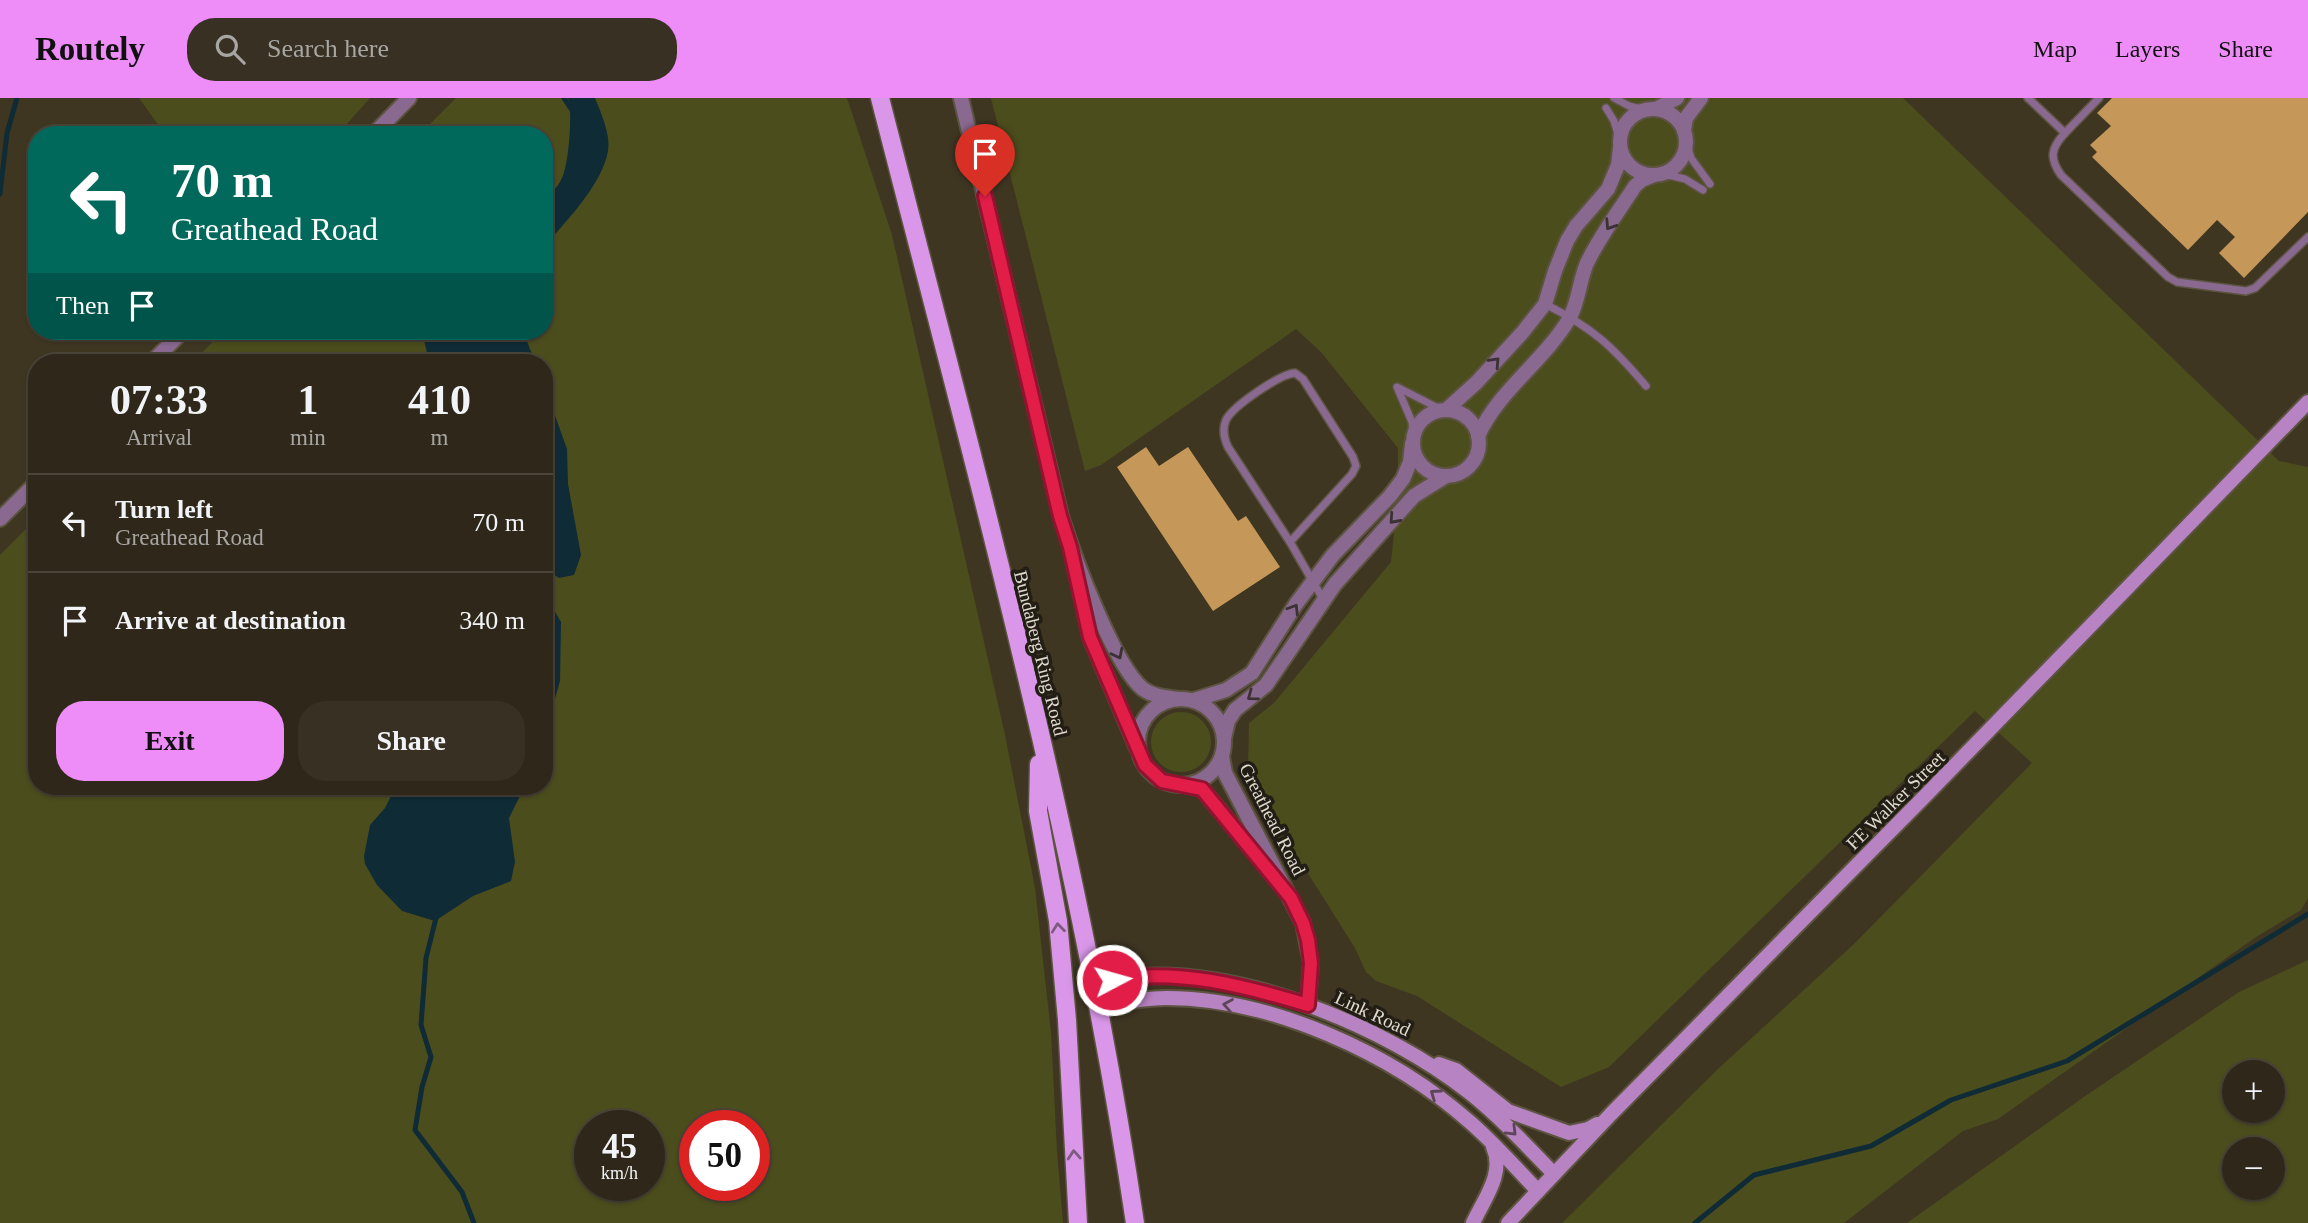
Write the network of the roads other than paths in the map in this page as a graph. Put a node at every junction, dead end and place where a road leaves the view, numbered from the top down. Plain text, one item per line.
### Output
1 (409, 98) edge
2 (880, 98) edge
3 (961, 98) edge
4 (1614, 98) edge
5 (1677, 98) edge
6 (1701, 98) edge
7 (2028, 98) edge
8 (2099, 98) edge
9 (1606, 108) dead end
10 (1651, 109) junction
11 (382, 126) edge
12 (2065, 133) junction
13 (1685, 136) junction
14 (1619, 143) junction
15 (1659, 175) junction
16 (2308, 237) edge
17 (1545, 304) junction
18 (1570, 317) junction
19 (174, 340) edge
20 (160, 354) edge
21 (1646, 386) dead end
22 (2308, 402) edge
23 (1444, 410) junction
24 (1478, 436) junction
25 (1413, 439) junction
26 (1446, 476) junction
27 (28, 491) edge
28 (0, 519) edge
29 (1290, 542) junction
30 (1070, 547) junction
31 (1313, 581) junction
32 (1323, 599) junction
33 (1179, 699) junction
34 (1194, 701) junction
35 (1039, 734) junction
36 (1224, 738) junction
37 (1222, 757) junction
38 (1145, 765) junction
39 (1185, 785) junction
40 (1291, 898) junction
41 (1093, 984) junction
42 (1308, 1005) junction
43 (1098, 1007) junction
44 (1301, 1024) junction
45 (1415, 1054) junction
46 (1610, 1115) junction
47 (1490, 1141) junction
48 (1554, 1174) junction
49 (1538, 1191) junction
50 (1078, 1223) edge
51 (1135, 1223) edge
52 (1473, 1223) edge
53 (1508, 1223) edge

1 - 11 street
2 - 35 main road, Bundaberg Ring Road
3 - 30 street
4 - 10 lane
5 - 10 street
6 - 13 street
7 - 12 lane
8 - 12 lane
9 - 14 lane
10 - 13 street
10 - 14 street
12 - 16 lane
13 - 15 street
13 - 15 lane
14 - 15 street
14 - 17 street
15 -> 18 street
17 - 18 lane
23 -> 17 street
18 - 21 lane
18 - 24 street
19 - 20 street
22 - 46 main road, FE Walker Street
23 - 24 street
23 - 25 street
23 - 25 lane
24 - 26 street
25 - 26 street
25 - 31 street
26 -> 32 street, Greathead Road
27 - 28 street
29 - 29 lane
29 - 31 lane
30 -> 33 street
30 - 38 street
31 - 32 lane
34 -> 31 street
32 -> 36 street, Greathead Road
33 - 34 street
33 - 38 street
34 - 36 street
35 - 41 main road, Bundaberg Ring Road
50 -> 35 main road
36 - 37 street, Greathead Road
37 - 39 street, Greathead Road
37 - 40 street, Greathead Road
38 - 39 street, Greathead Road
39 - 40 street, Greathead Road
40 - 42 street, Greathead Road
41 - 42 main road, Link Road
41 - 43 main road, Bundaberg Ring Road
42 - 44 main road
42 - 45 main road, Link Road
44 -> 43 main road, Link Road
43 - 51 main road, Bundaberg Ring Road
47 -> 44 main road, Link Road
45 - 46 main road
45 -> 48 main road, Link Road
46 - 48 main road, FE Walker Street
47 - 49 main road, Link Road
47 - 52 main road
48 - 49 main road, FE Walker Street
49 - 53 main road, FE Walker Street

